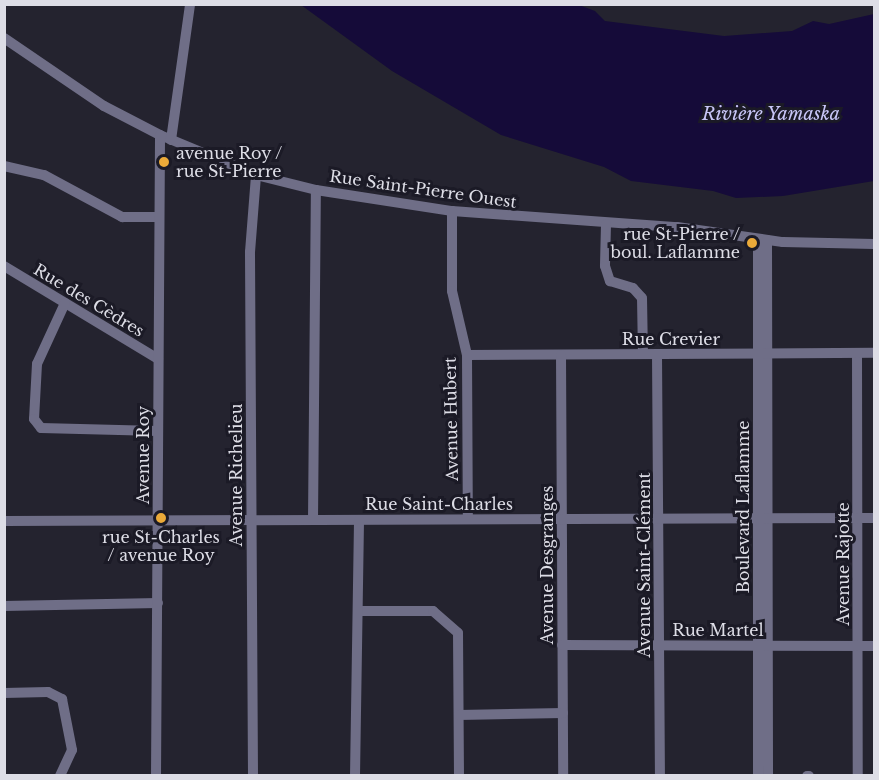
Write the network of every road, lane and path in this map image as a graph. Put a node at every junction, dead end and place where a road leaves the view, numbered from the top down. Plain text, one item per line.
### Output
1 (190, 4) edge
2 (4, 39) edge
3 (160, 135) junction
4 (171, 140) junction
5 (4, 166) edge
6 (256, 176) junction
7 (316, 190) junction
8 (452, 211) junction
9 (158, 217) junction
10 (606, 224) junction
11 (763, 240) junction
12 (874, 244) edge
13 (4, 266) edge
14 (65, 303) junction
15 (857, 353) junction
16 (874, 353) edge
17 (643, 354) junction
18 (657, 354) junction
19 (762, 354) junction
20 (561, 355) junction
21 (467, 356) junction
22 (158, 359) junction
23 (158, 431) junction
24 (761, 518) junction
25 (858, 518) junction
26 (874, 518) edge
27 (468, 519) junction
28 (561, 519) junction
29 (659, 519) junction
30 (158, 520) junction
31 (251, 520) junction
32 (313, 520) junction
33 (359, 520) junction
34 (4, 521) edge
35 (158, 603) junction
36 (4, 606) edge
37 (359, 610) junction
38 (562, 645) junction
39 (659, 645) junction
40 (763, 645) junction
41 (858, 646) junction
42 (874, 646) edge
43 (4, 693) edge
44 (562, 713) junction
45 (459, 715) junction
46 (60, 776) edge
47 (156, 776) edge
48 (253, 776) edge
49 (355, 776) edge
50 (459, 776) edge
51 (563, 776) edge
52 (660, 776) edge
53 (758, 776) edge
54 (768, 776) edge
55 (858, 776) edge

1 - 4 street
2 - 3 street, Rue Saint-Pierre Ouest
3 - 4 street, Rue Saint-Pierre Ouest
3 - 9 street, Avenue Roy
4 - 6 street, Rue Saint-Pierre Ouest
5 - 9 street
6 - 7 street, Rue Saint-Pierre Ouest
6 - 31 street, Avenue Richelieu
7 - 8 street, Rue Saint-Pierre Ouest
7 - 32 street
8 - 10 street, Rue Saint-Pierre Ouest
8 - 21 street, Avenue Hubert
9 - 22 street, Avenue Roy
10 - 11 street, Rue Saint-Pierre Ouest
10 - 17 street
11 - 12 street, Rue Saint-Pierre Ouest
11 - 19 street, Boulevard Laflamme
13 - 14 street, Rue des Cèdres
14 - 22 street, Rue des Cèdres
14 - 23 street
15 - 16 street, Rue Crevier
15 - 19 street, Rue Crevier
15 - 25 street, Avenue Rajotte
17 - 18 street, Rue Crevier
17 - 20 street, Rue Crevier
18 - 19 street, Rue Crevier
18 - 29 street, Avenue Saint-Clément
19 - 24 street, Boulevard Laflamme
20 - 21 street, Rue Crevier
20 - 28 street, Avenue Desgranges
21 - 27 street, Avenue Hubert
22 - 23 street, Avenue Roy
23 - 30 street, Avenue Roy
24 - 25 street, Rue Saint-Charles
24 - 29 street, Rue Saint-Charles
24 - 40 street, Boulevard Laflamme
25 - 26 street, Rue Saint-Charles
25 - 41 street, Avenue Rajotte
27 - 28 street, Rue Saint-Charles
27 - 33 street, Rue Saint-Charles
28 - 29 street, Rue Saint-Charles
28 - 38 street, Avenue Desgranges
29 - 39 street, Avenue Saint-Clément
30 - 31 street, Rue Saint-Charles
30 - 34 street, Rue Saint-Charles
30 - 35 street, Avenue Roy
31 - 32 street, Rue Saint-Charles
31 - 48 street, Avenue Richelieu
32 - 33 street, Rue Saint-Charles
33 - 37 street
35 - 36 street
35 - 47 street, Avenue Roy
37 - 45 street
37 - 49 street
38 - 39 street, Rue Martel
38 - 44 street, Avenue Desgranges
39 - 40 street, Rue Martel
39 - 52 street, Avenue Saint-Clément
40 - 41 street, Rue Martel
40 - 53 street, Boulevard Laflamme
40 - 54 street, Boulevard Laflamme
41 - 42 street, Rue Martel
41 - 55 street, Avenue Rajotte
43 - 46 street
44 - 45 street
44 - 51 street, Avenue Desgranges
45 - 50 street

